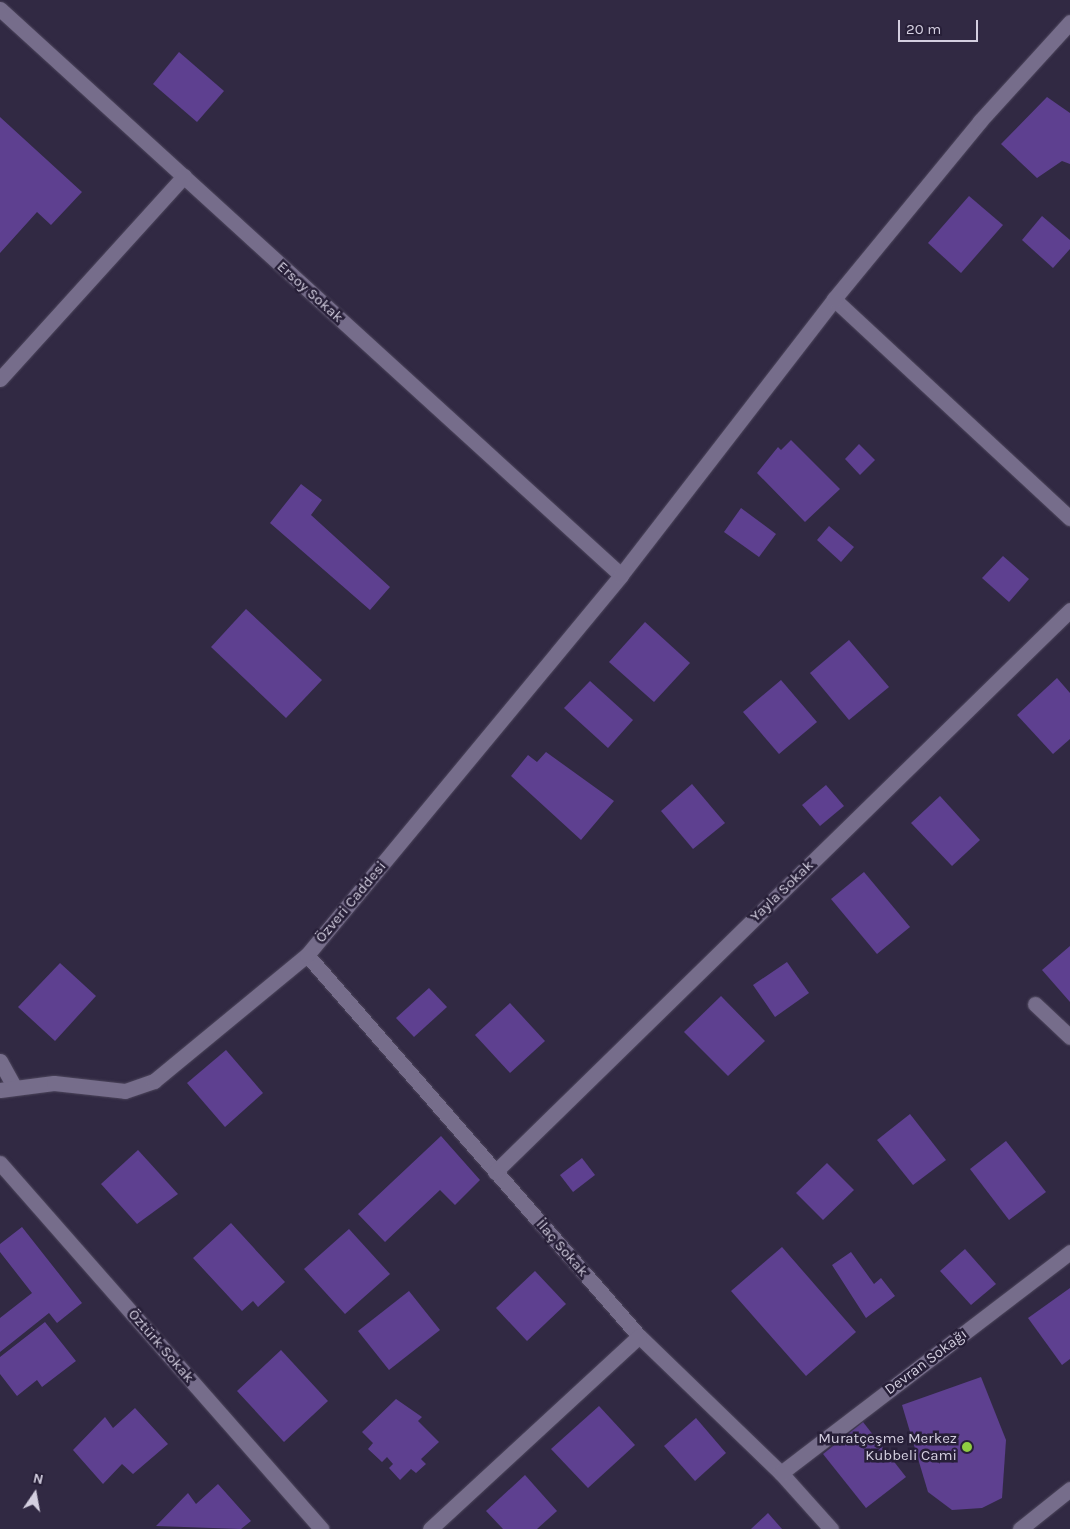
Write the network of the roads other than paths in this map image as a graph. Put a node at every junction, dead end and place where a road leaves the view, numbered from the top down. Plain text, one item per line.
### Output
1 (0, 9) edge
2 (1070, 22) edge
3 (184, 176) junction
4 (834, 299) junction
5 (0, 379) edge
6 (1070, 518) edge
7 (621, 575) junction
8 (1070, 610) edge
9 (307, 955) junction
10 (1035, 1004) dead end
11 (1070, 1037) edge
12 (0, 1061) edge
13 (7, 1088) edge
14 (0, 1163) edge
15 (495, 1172) junction
16 (1070, 1252) edge
17 (639, 1336) junction
18 (782, 1473) junction
19 (1070, 1489) edge
20 (322, 1529) edge
21 (430, 1529) edge
22 (831, 1529) edge
23 (1020, 1529) edge

1 - 3 street, Ersoy Sokak
2 - 4 street, Özveri Caddesi
3 - 5 street
3 - 7 street, Ersoy Sokak
4 - 6 street
4 - 7 street, Özveri Caddesi
7 - 9 street, Özveri Caddesi
8 - 15 street, Yayla Sokak
9 - 13 street, Özveri Caddesi
9 - 15 street, İlaç Sokak
10 - 11 street
12 - 13 street
14 - 20 street, Öztürk Sokak
15 - 17 street, İlaç Sokak
16 - 18 street, Devran Sokağı
17 - 18 street, İlaç Sokak
17 - 21 street
18 - 22 street, İlaç Sokak
19 - 23 street

